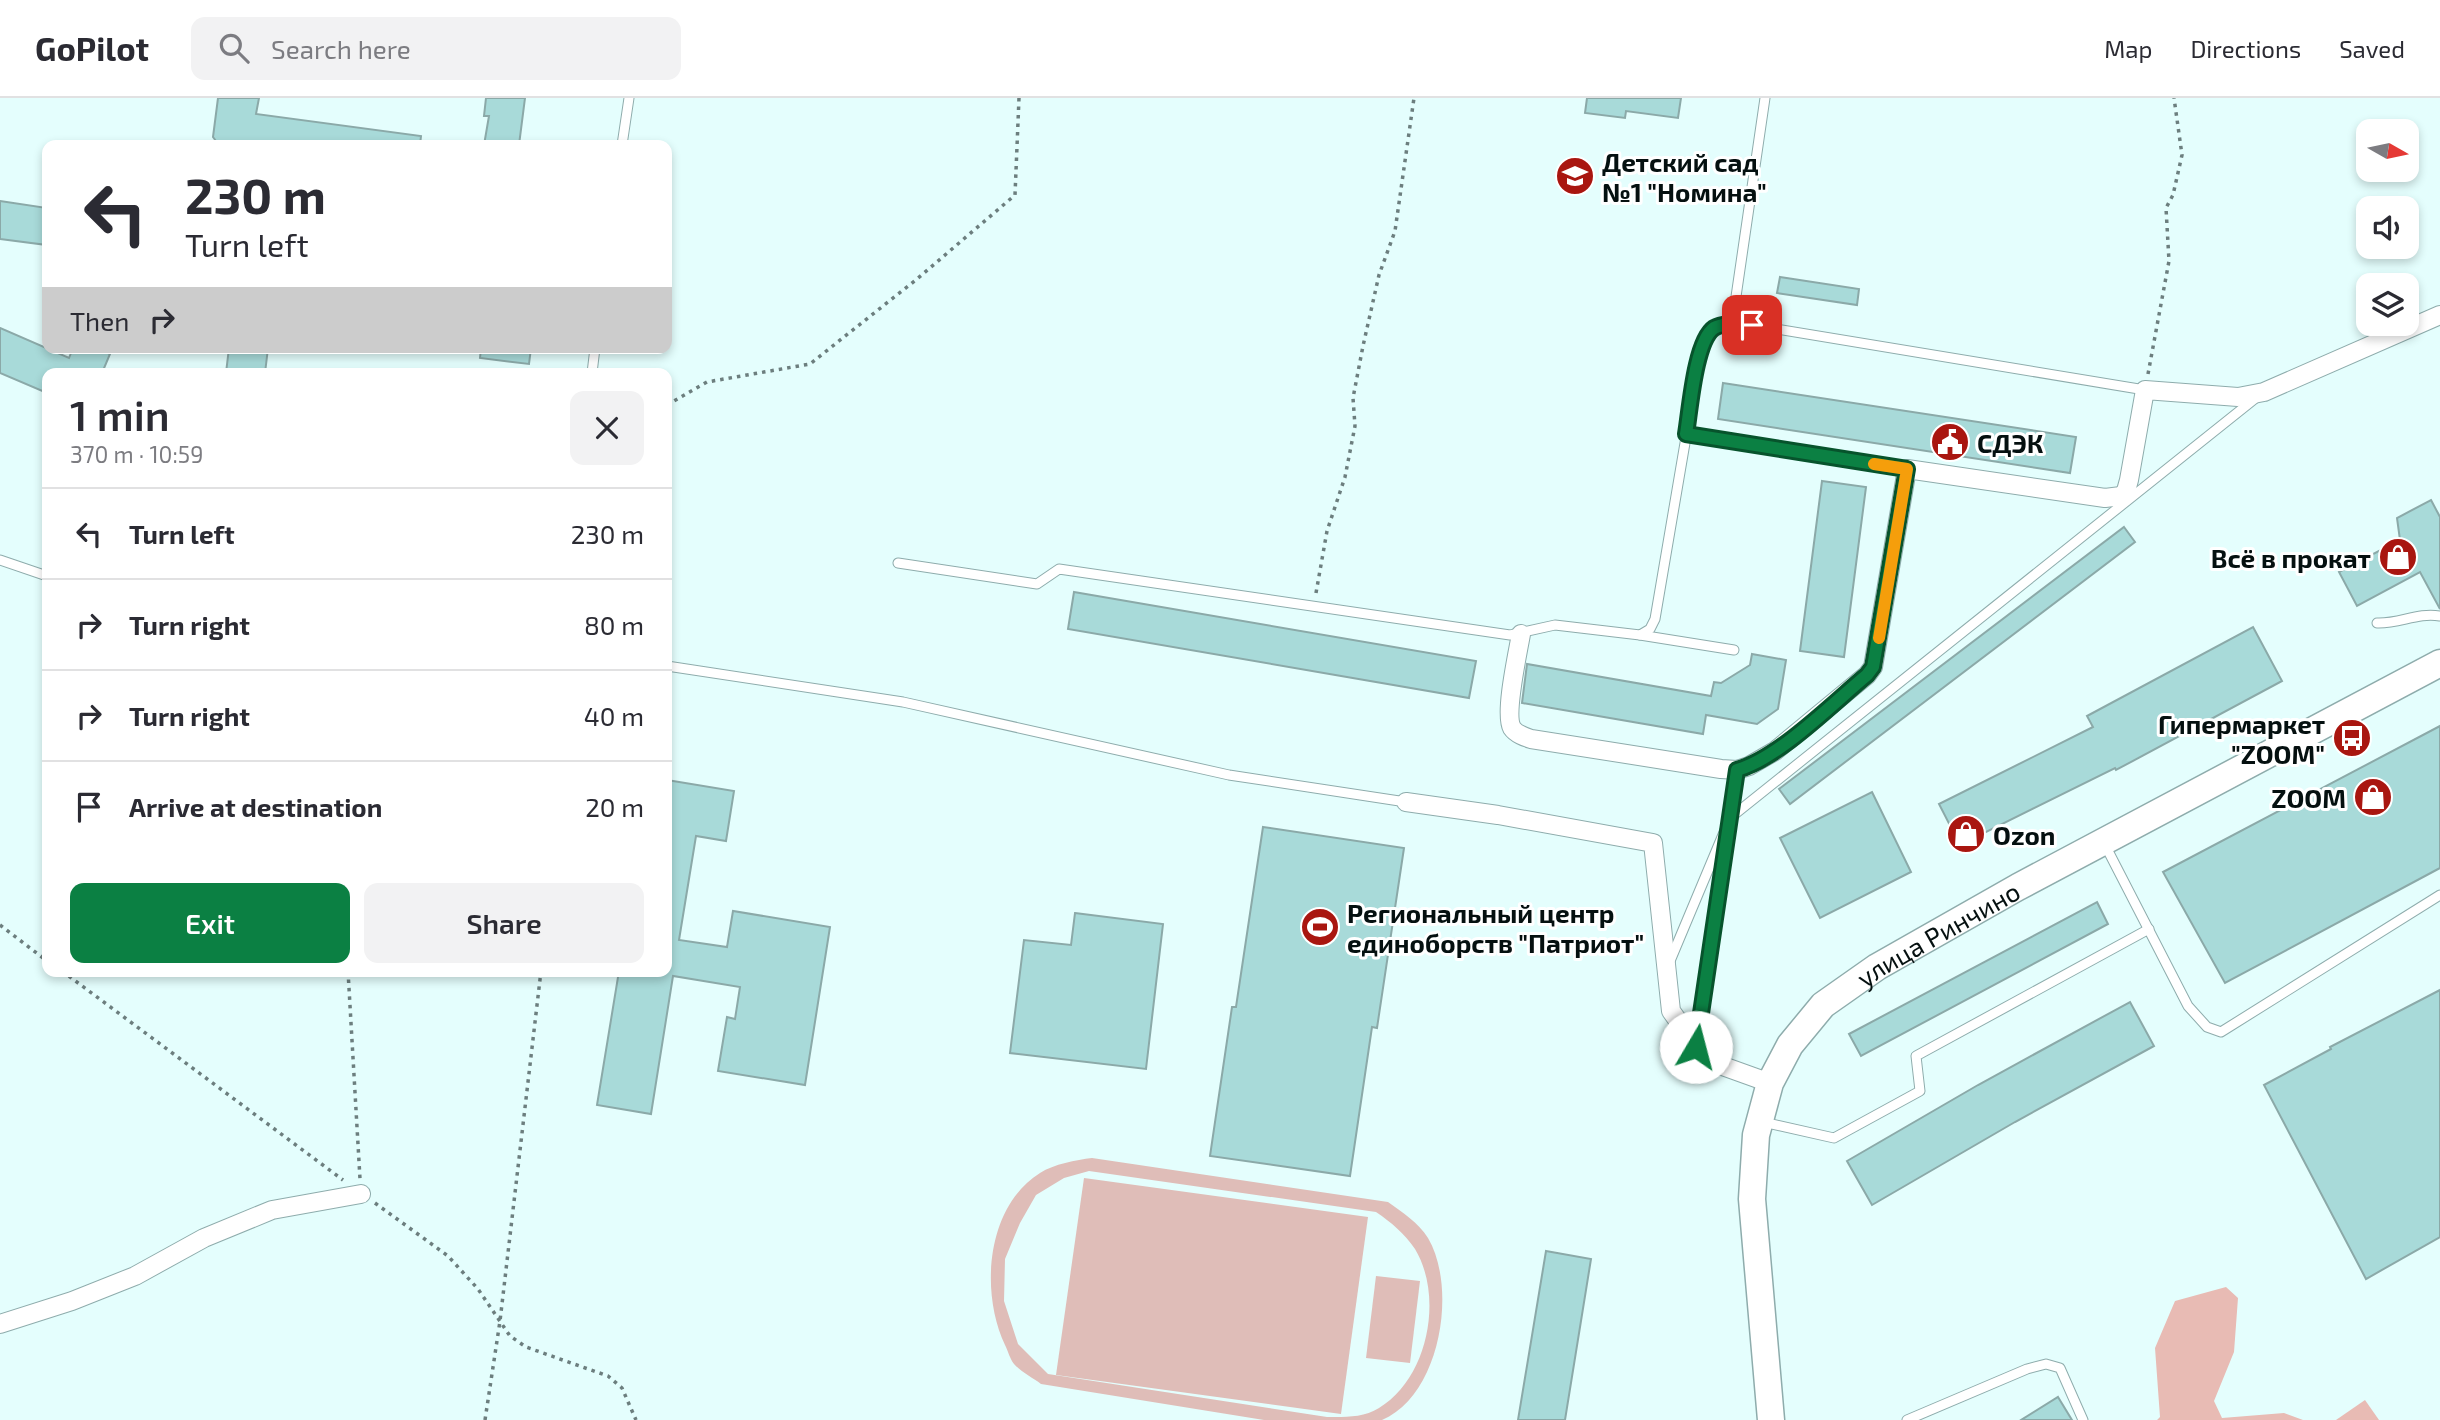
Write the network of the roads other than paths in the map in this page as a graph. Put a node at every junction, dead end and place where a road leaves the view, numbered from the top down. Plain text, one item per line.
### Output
1 (629, 98) edge
2 (1765, 98) edge
3 (623, 140) edge
4 (2440, 315) edge
5 (1732, 324) junction
6 (2145, 390) junction
7 (2264, 392) junction
8 (1686, 434) junction
9 (1907, 469) junction
10 (0, 560) edge
11 (898, 563) dead end
12 (42, 574) edge
13 (2440, 616) edge
14 (2377, 623) dead end
15 (1521, 634) junction
16 (1640, 635) junction
17 (1734, 650) dead end
18 (2440, 663) edge
19 (672, 667) edge
20 (1737, 770) junction
21 (1406, 802) joint
22 (1730, 818) junction
23 (2103, 842) junction
24 (2440, 895) edge
25 (2149, 929) junction
26 (1665, 970) junction
27 (1696, 1047) junction
28 (1770, 1083) junction
29 (1760, 1121) junction
30 (361, 1194) road end
31 (0, 1324) edge
32 (1771, 1420) edge
33 (1908, 1420) edge
34 (2083, 1420) edge

1 - 3 lane
2 - 5 lane
4 - 7 street
5 - 6 lane
5 - 8 lane
6 - 7 street
6 - 9 street
7 - 22 lane
8 - 9 lane
8 - 16 lane
9 - 20 street
10 - 12 lane
11 - 15 lane
13 - 14 lane
15 - 16 lane
15 - 20 street
16 - 17 lane
18 - 23 street, улица Ринчино
19 - 21 lane
20 - 22 lane
21 - 26 street
22 - 26 lane
22 - 27 lane
23 - 25 lane
23 - 28 street, улица Ринчино
24 - 25 lane
25 - 29 lane
26 - 27 street
27 - 28 street
28 - 29 street, улица Ринчино
29 - 32 street, улица Ринчино
30 - 31 street
33 - 34 lane

